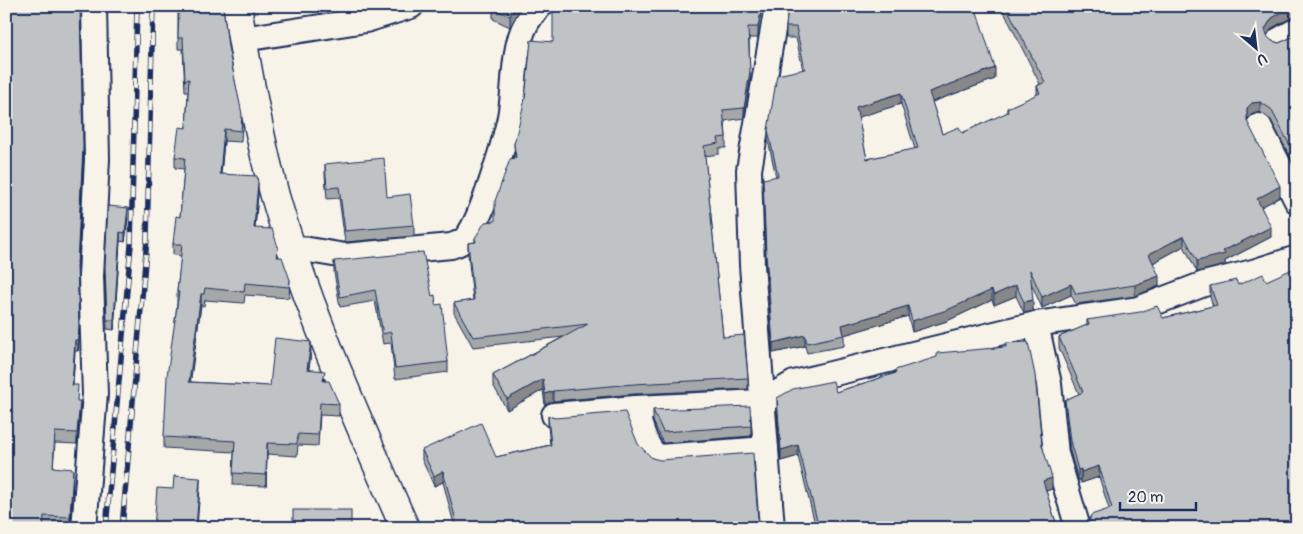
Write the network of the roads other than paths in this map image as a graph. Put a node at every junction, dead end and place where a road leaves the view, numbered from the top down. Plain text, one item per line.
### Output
1 (94, 6) edge
2 (237, 6) edge
3 (411, 6) edge
4 (540, 6) edge
5 (778, 6) edge
6 (243, 39) junction
7 (1258, 126) dead end
8 (1297, 201) edge
9 (291, 247) junction
10 (1297, 258) edge
11 (1036, 324) junction
12 (762, 402) junction
13 (635, 408) junction
14 (554, 415) dead end
15 (766, 449) junction
16 (84, 528) edge
17 (405, 528) edge
18 (772, 528) edge
19 (1078, 528) edge

1 - 16 street
2 - 6 main road
3 - 6 street
4 - 9 street
5 - 12 street
6 - 9 main road
7 - 8 street
9 - 17 main road
10 - 11 street
11 - 12 street
11 - 19 street
12 - 13 street
12 - 15 street
13 - 14 street
13 - 15 street
15 - 18 street

